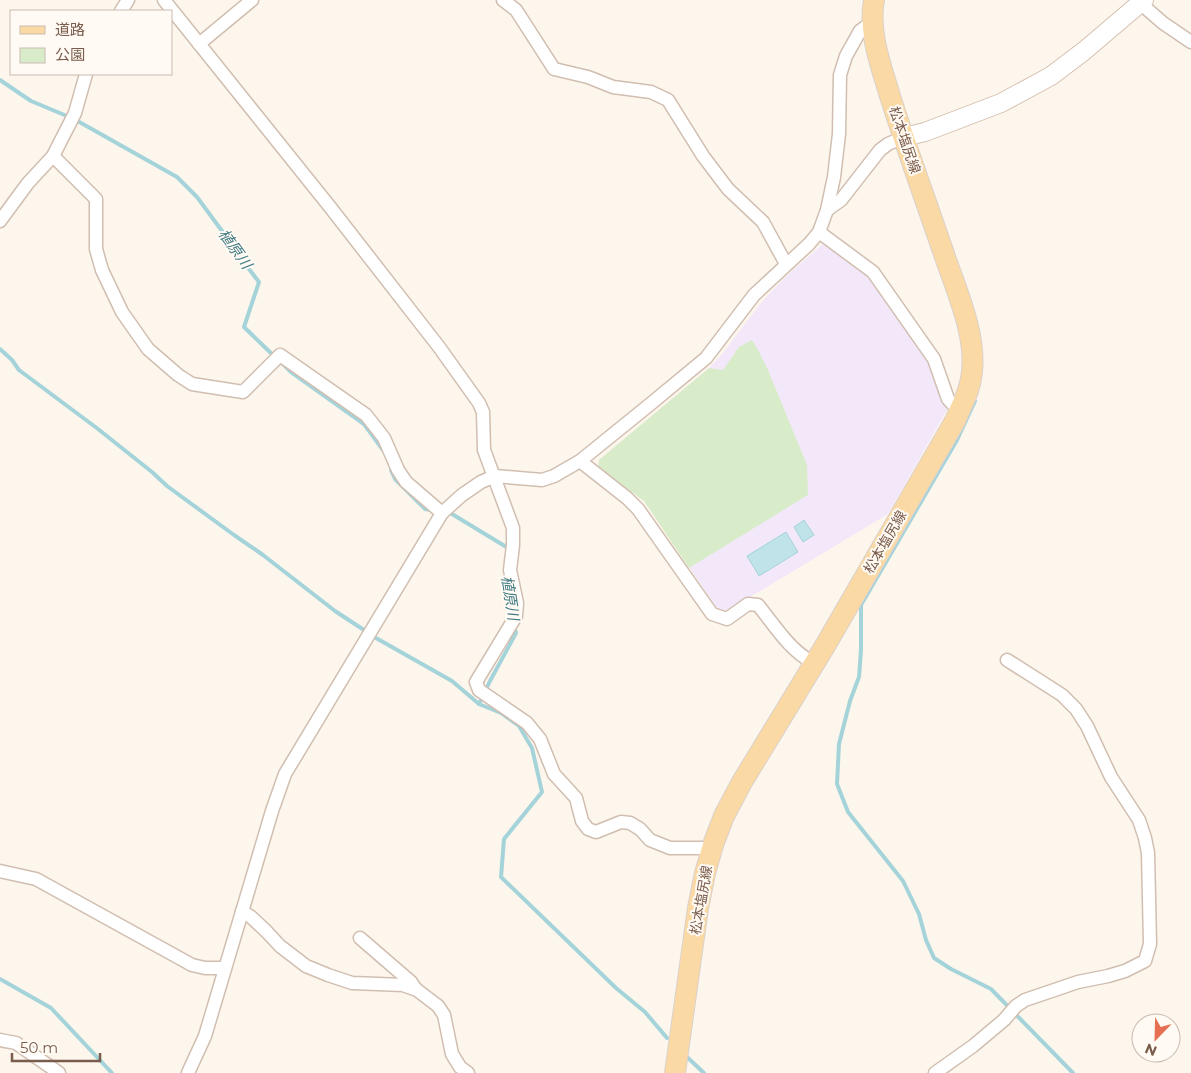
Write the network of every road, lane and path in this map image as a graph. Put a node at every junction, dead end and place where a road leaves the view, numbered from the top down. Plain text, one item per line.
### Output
1 (164, 0) edge
2 (252, 0) edge
3 (503, 0) edge
4 (874, 0) edge
5 (1142, 2) edge
6 (172, 10) edge
7 (172, 10) edge
8 (873, 21) junction
9 (1191, 42) edge
10 (199, 44) junction
11 (86, 75) edge
12 (904, 137) junction
13 (53, 156) junction
14 (827, 210) junction
15 (0, 221) edge
16 (818, 232) junction
17 (786, 264) junction
18 (959, 411) junction
19 (580, 460) junction
20 (495, 476) junction
21 (442, 513) junction
22 (1008, 660) dead end
23 (814, 664) junction
24 (712, 849) junction
25 (0, 871) edge
26 (242, 911) junction
27 (360, 938) dead end
28 (225, 968) junction
29 (417, 990) junction
30 (0, 1040) edge
31 (59, 1073) edge
32 (188, 1073) edge
33 (468, 1073) edge
34 (675, 1073) edge
35 (935, 1073) edge

1 - 7 street
2 - 10 street
3 - 17 street
4 - 8 main road, 松本塩尻線
5 - 9 street
5 - 12 main road
6 - 10 street
8 - 12 main road, 松本塩尻線
8 - 14 street
10 - 20 street
11 - 13 street
12 - 14 street
12 - 18 main road, 松本塩尻線
13 - 15 street
13 - 21 street
14 - 16 street
16 - 17 street
16 - 18 street
17 - 19 street
18 - 23 main road, 松本塩尻線
19 - 20 street
19 - 23 street
20 - 21 street
20 - 24 street
21 - 26 street
22 - 35 street
23 - 24 main road, 松本塩尻線
24 - 34 main road, 松本塩尻線
25 - 28 street
26 - 28 street
26 - 29 street
27 - 29 street
28 - 32 street
29 - 33 street
30 - 31 street

